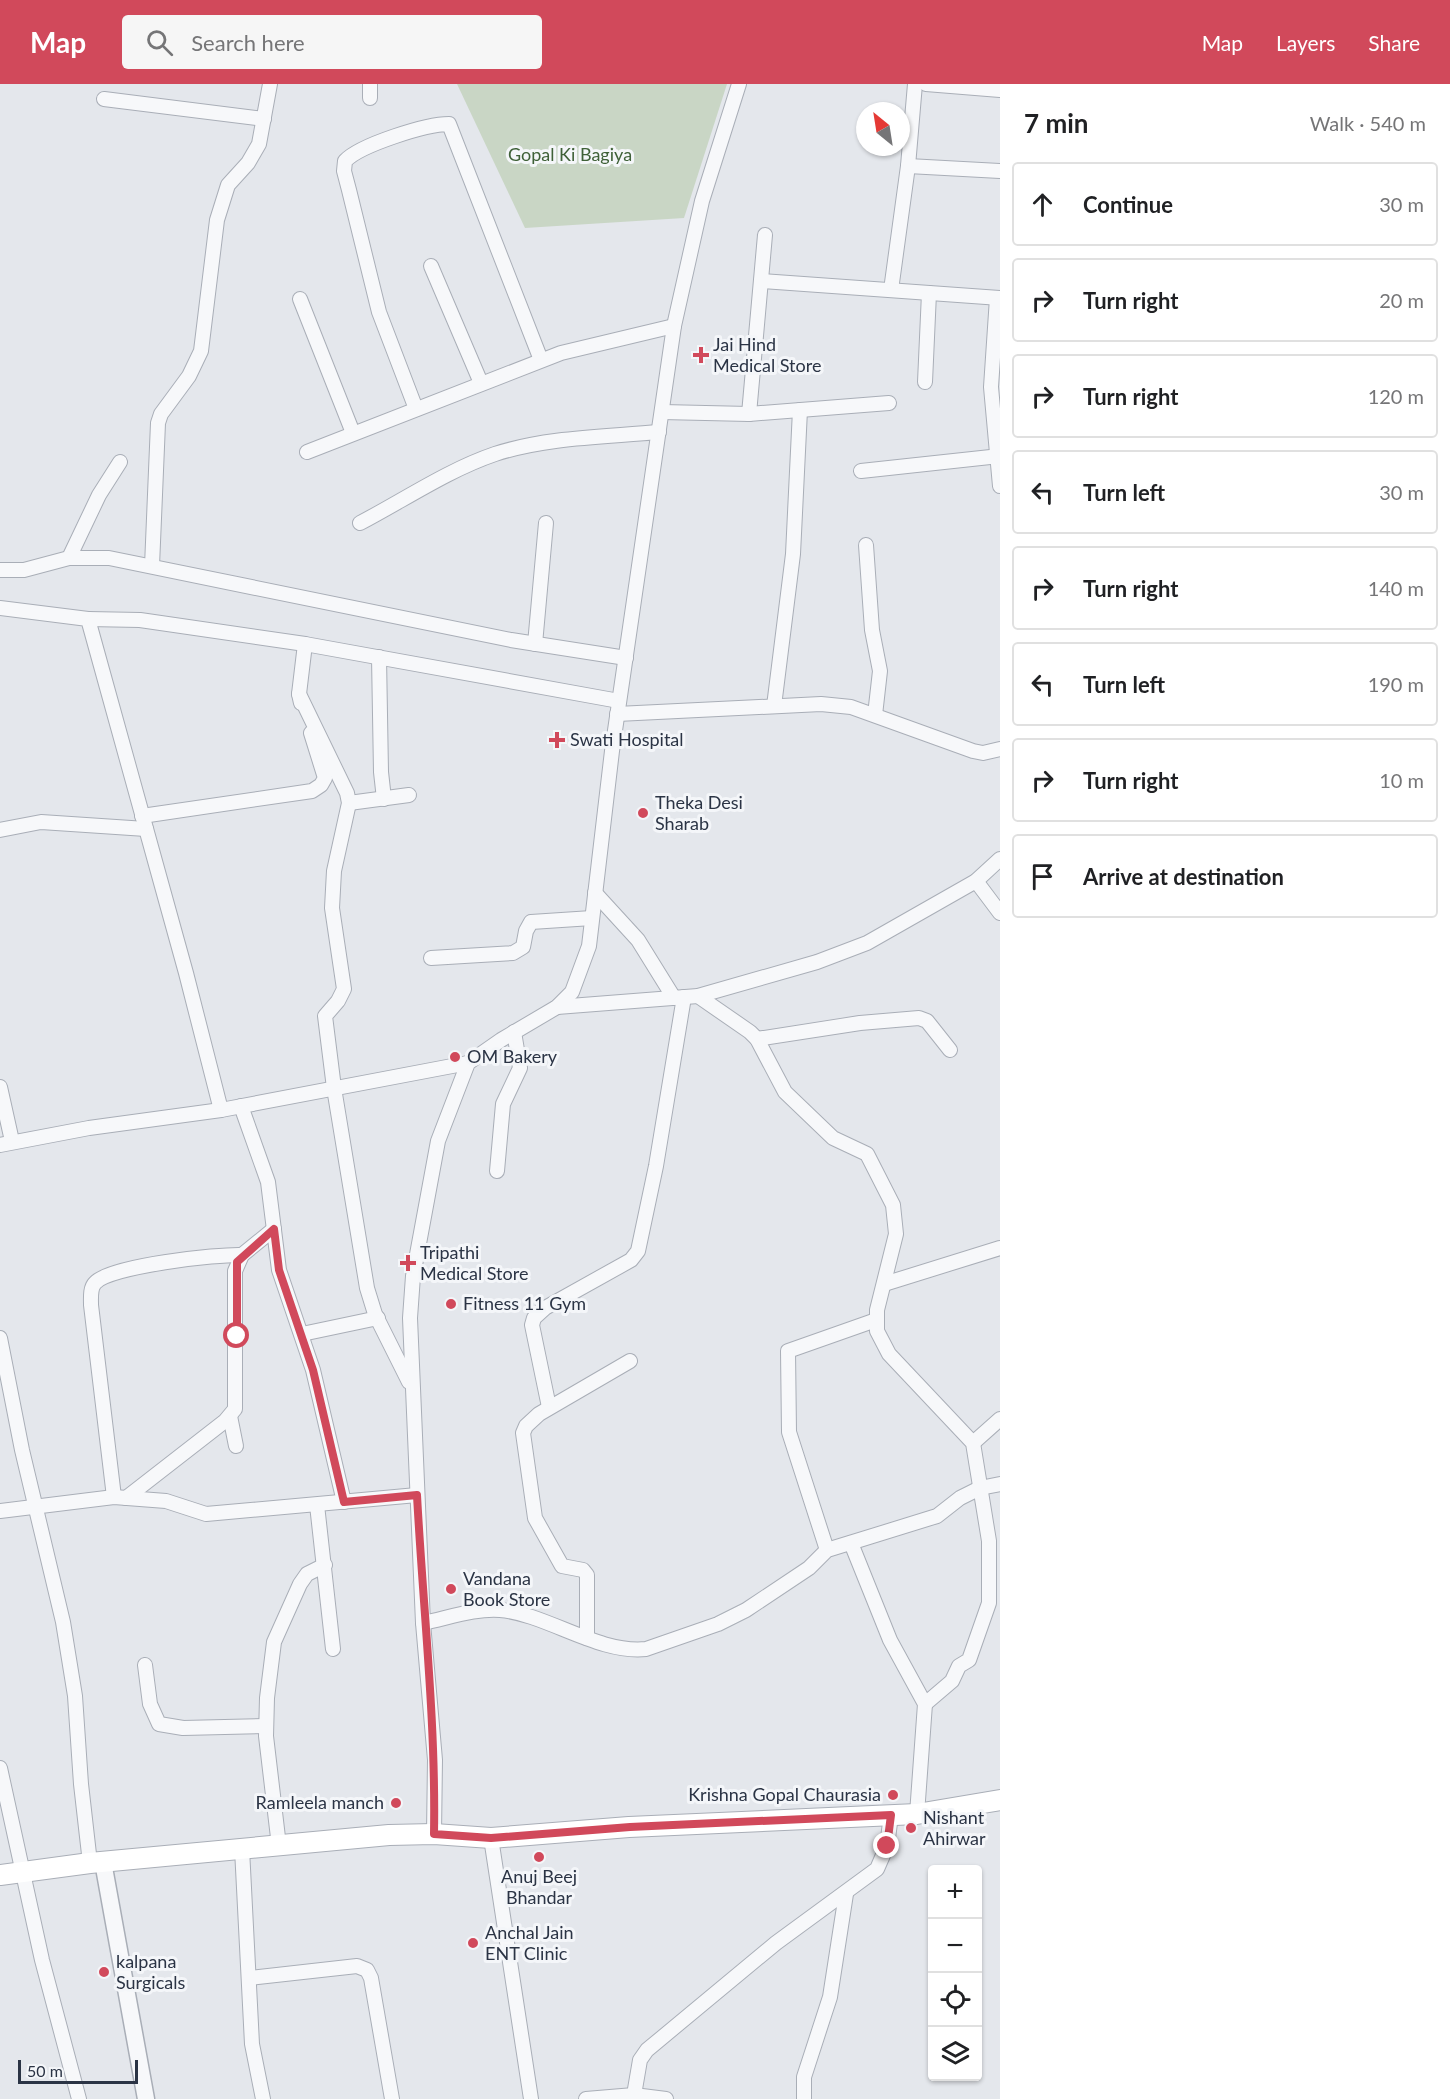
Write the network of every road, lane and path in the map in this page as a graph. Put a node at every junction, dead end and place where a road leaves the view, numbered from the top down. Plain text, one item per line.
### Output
1 (270, 84) edge
2 (739, 84) edge
3 (915, 84) edge
4 (926, 84) edge
5 (1000, 90) edge
6 (105, 99) dead end
7 (264, 119) junction
8 (908, 166) junction
9 (1000, 171) edge
10 (765, 235) dead end
11 (431, 266) dead end
12 (761, 281) junction
13 (891, 290) junction
14 (929, 293) junction
15 (999, 298) edge
16 (300, 299) dead end
17 (674, 326) junction
18 (541, 360) junction
19 (925, 382) dead end
20 (481, 383) junction
21 (889, 403) dead end
22 (416, 409) junction
23 (800, 410) junction
24 (662, 412) junction
25 (749, 414) junction
26 (659, 432) junction
27 (354, 433) junction
28 (307, 452) dead end
29 (999, 456) edge
30 (120, 462) dead end
31 (861, 471) dead end
32 (1000, 486) edge
33 (360, 523) dead end
34 (546, 523) dead end
35 (867, 545) dead end
36 (69, 558) junction
37 (152, 566) junction
38 (0, 570) edge
39 (0, 608) edge
40 (88, 619) junction
41 (305, 644) junction
42 (535, 644) junction
43 (380, 657) junction
44 (626, 658) junction
45 (299, 694) junction
46 (774, 706) junction
47 (618, 707) junction
48 (875, 714) junction
49 (1000, 749) edge
50 (409, 795) dead end
51 (384, 799) junction
52 (349, 803) junction
53 (144, 822) junction
54 (0, 830) edge
55 (1000, 859) edge
56 (976, 881) junction
57 (595, 893) junction
58 (1000, 913) edge
59 (592, 918) junction
60 (431, 958) dead end
61 (685, 997) junction
62 (557, 1007) junction
63 (514, 1032) junction
64 (757, 1039) junction
65 (950, 1050) dead end
66 (468, 1063) junction
67 (0, 1088) edge
68 (334, 1088) junction
69 (241, 1106) junction
70 (221, 1110) junction
71 (6, 1143) edge
72 (497, 1170) dead end
73 (274, 1229) junction
74 (1000, 1248) edge
75 (242, 1255) junction
76 (884, 1284) junction
77 (378, 1318) junction
78 (876, 1320) junction
79 (302, 1334) junction
80 (0, 1338) edge
81 (630, 1361) dead end
82 (412, 1388) junction
83 (549, 1407) junction
84 (230, 1416) junction
85 (1000, 1419) edge
86 (973, 1443) junction
87 (236, 1446) dead end
88 (1000, 1484) edge
89 (980, 1488) junction
90 (417, 1495) junction
91 (120, 1498) junction
92 (344, 1502) junction
93 (317, 1505) junction
94 (36, 1506) junction
95 (0, 1511) edge
96 (851, 1543) junction
97 (827, 1551) junction
98 (325, 1565) junction
99 (423, 1623) junction
100 (586, 1638) junction
101 (333, 1649) dead end
102 (146, 1665) dead end
103 (925, 1704) junction
104 (266, 1726) junction
105 (0, 1768) edge
106 (1000, 1800) edge
107 (917, 1814) junction
108 (891, 1815) junction
109 (434, 1834) junction
110 (491, 1838) junction
111 (279, 1846) junction
112 (242, 1849) junction
113 (97, 1863) junction
114 (22, 1873) junction
115 (0, 1875) edge
116 (846, 1894) junction
117 (249, 1977) junction
118 (634, 2095) junction
119 (79, 2099) edge
120 (146, 2099) edge
121 (263, 2099) edge
122 (392, 2099) edge
123 (531, 2099) edge
124 (586, 2099) edge
125 (666, 2099) edge
126 (804, 2099) edge

1 - 7 street
2 - 17 street
3 - 8 street
4 - 5 street
6 - 7 street
7 - 37 street
8 - 9 street
8 - 13 street
10 - 12 street
11 - 20 street
12 - 13 street
12 - 25 street
13 - 14 street
14 - 15 street
14 - 19 street
15 - 29 street
16 - 27 street
17 - 18 street
17 - 24 street
18 - 20 street
18 - 22 street
20 - 22 street
21 - 23 street
22 - 27 street
23 - 25 street
23 - 46 street
24 - 25 street
24 - 26 street
26 - 33 street
26 - 44 street
27 - 28 street
29 - 31 street
29 - 32 street
30 - 36 street
34 - 42 street
35 - 48 street
36 - 37 street
36 - 38 street
37 - 42 street
39 - 40 street
40 - 41 street
40 - 53 street
41 - 43 street
41 - 45 street
42 - 44 street
43 - 47 street
43 - 51 street
44 - 47 street
45 - 52 street
45 - 53 street
46 - 47 street
46 - 48 street
47 - 57 street
48 - 49 street
50 - 51 street
51 - 52 street
52 - 68 street
53 - 54 street
53 - 70 street
55 - 56 street
56 - 58 street
56 - 61 street
57 - 59 street
57 - 61 street
59 - 60 street
59 - 62 street
61 - 62 street
61 - 64 street
61 - 83 street
62 - 63 street
63 - 66 street
63 - 72 street
64 - 65 street
64 - 76 street
66 - 68 street
66 - 82 street
67 - 71 street
68 - 69 street
68 - 77 street
69 - 70 street
69 - 73 street
70 - 71 street
73 - 75 street
73 - 79 street
74 - 76 street
75 - 84 street
75 - 91 street
76 - 78 street
77 - 79 street
77 - 82 street
78 - 86 street
78 - 97 street
79 - 92 street
80 - 94 street
81 - 83 street
82 - 90 street
83 - 100 street
84 - 87 street
84 - 91 street
85 - 86 street
86 - 89 street
88 - 89 street
89 - 96 street
89 - 103 street
90 - 92 street
90 - 99 street
91 - 93 street
91 - 94 street
92 - 93 street
93 - 98 street
94 - 95 street
94 - 113 street
96 - 97 street
96 - 103 street
97 - 100 street
98 - 101 street
98 - 104 street
99 - 100 street
99 - 109 street
102 - 104 street
103 - 107 street
104 - 111 street
105 - 114 street
106 - 107 main road
107 - 108 main road
108 - 110 main road
108 - 116 street
109 - 110 main road
109 - 111 main road
110 - 123 street
111 - 112 main road
112 - 113 main road
112 - 117 street
113 - 114 main road
113 - 120 street
114 - 115 main road
114 - 119 street
116 - 118 street
116 - 126 street
117 - 121 street
117 - 122 street
118 - 124 street
118 - 125 street

